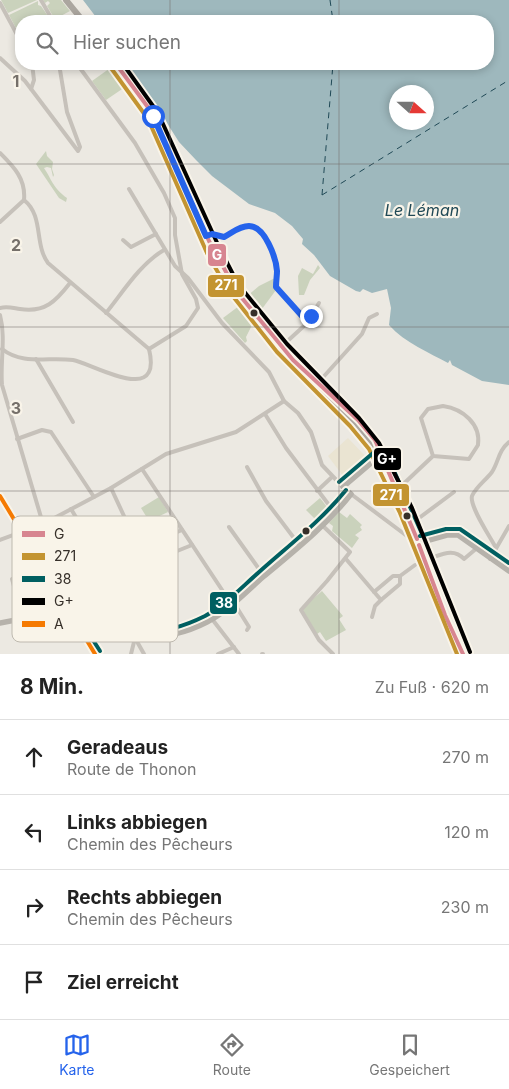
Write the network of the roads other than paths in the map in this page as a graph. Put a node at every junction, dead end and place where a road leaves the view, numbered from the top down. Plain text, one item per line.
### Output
1 (40, 0) edge
2 (66, 0) edge
3 (70, 0) edge
4 (0, 4) edge
5 (49, 15) edge
6 (80, 15) edge
7 (81, 15) edge
8 (15, 31) edge
9 (0, 58) edge
10 (33, 70) edge
11 (61, 70) edge
12 (81, 70) edge
13 (123, 70) edge
14 (31, 88) junction
15 (0, 153) edge
16 (129, 189) dead end
17 (24, 200) junction
18 (0, 222) edge
19 (156, 234) junction
20 (206, 236) junction
21 (123, 240) dead end
22 (164, 250) junction
23 (180, 269) junction
24 (70, 283) junction
25 (320, 303) dead end
26 (0, 308) edge
27 (106, 313) junction
28 (377, 314) dead end
29 (0, 315) edge
30 (311, 316) junction
31 (281, 347) junction
32 (2, 349) junction
33 (149, 349) junction
34 (36, 359) junction
35 (317, 384) junction
36 (284, 401) junction
37 (336, 403) junction
38 (265, 414) junction
39 (73, 422) dead end
40 (17, 439) junction
41 (508, 442) edge
42 (374, 446) dead end
43 (380, 455) junction
44 (433, 456) junction
45 (246, 467) dead end
46 (142, 469) junction
47 (332, 477) junction
48 (343, 487) junction
49 (111, 488) junction
50 (397, 490) junction
51 (317, 491) junction
52 (454, 492) dead end
53 (351, 494) junction
54 (0, 496) edge
55 (94, 496) junction
56 (70, 509) junction
57 (334, 513) junction
58 (12, 516) edge
59 (41, 516) edge
60 (57, 516) edge
61 (74, 516) edge
62 (124, 516) dead end
63 (173, 516) edge
64 (178, 524) edge
65 (411, 524) junction
66 (323, 526) junction
67 (509, 526) edge
68 (229, 527) dead end
69 (182, 530) junction
70 (178, 532) edge
71 (12, 536) edge
72 (0, 540) edge
73 (418, 542) junction
74 (192, 545) junction
75 (300, 546) junction
76 (477, 548) junction
77 (496, 548) junction
78 (178, 551) edge
79 (434, 557) dead end
80 (346, 559) junction
81 (490, 559) junction
82 (415, 565) dead end
83 (509, 570) edge
84 (264, 576) junction
85 (400, 576) junction
86 (374, 592) junction
87 (381, 600) junction
88 (233, 604) junction
89 (372, 617) dead end
90 (212, 619) junction
91 (247, 630) dead end
92 (178, 632) edge
93 (87, 642) edge
94 (137, 642) edge
95 (234, 648) junction
96 (95, 654) edge
97 (144, 654) edge
98 (218, 654) edge
99 (239, 654) edge
100 (334, 654) edge
101 (463, 654) edge

1 - 5 street
2 - 6 main road
3 - 7 main road
4 - 8 street
9 - 14 street
10 - 14 street
11 - 14 street
12 - 23 street
13 - 20 main road
15 - 17 street
16 - 19 street
17 - 18 street
17 - 24 street
19 - 21 street
19 - 22 street
20 - 30 street
20 - 31 main road
22 - 23 street
22 - 27 street
23 - 33 street
23 - 36 street
24 - 26 street
24 - 27 street
25 - 30 street
27 - 33 street
28 - 35 street
29 - 32 street
30 - 31 street
31 - 35 main road
32 - 34 street
32 - 40 street
33 - 34 street
34 - 39 street
35 - 37 main road
36 - 38 street
36 - 47 street
37 - 42 main road
37 - 43 street
38 - 46 street
38 - 51 street
40 - 55 street
40 - 59 street
41 - 77 street
43 - 48 street
43 - 50 street
44 - 44 street
44 - 50 street
45 - 75 street
46 - 49 street
46 - 63 street
47 - 48 street
47 - 51 street
48 - 53 street
49 - 55 street
49 - 62 street
50 - 65 street
51 - 57 street
52 - 65 street
53 - 57 street
53 - 73 street
54 - 58 street
55 - 56 street
56 - 60 street
56 - 61 street
57 - 66 street
64 - 69 street
65 - 73 street
66 - 75 street
66 - 80 street
67 - 77 street
68 - 84 street
69 - 70 street
69 - 74 street
71 - 72 street
73 - 76 street
73 - 101 street
74 - 78 street
74 - 88 street
75 - 84 street
76 - 79 street
76 - 81 street
77 - 81 street
80 - 86 street
80 - 100 street
81 - 83 street
82 - 85 street
84 - 88 street
85 - 86 street
85 - 87 street
86 - 87 street
87 - 89 street
88 - 90 street
88 - 91 street
90 - 92 street
90 - 95 street
93 - 96 street
94 - 97 street
95 - 98 street
95 - 99 street

